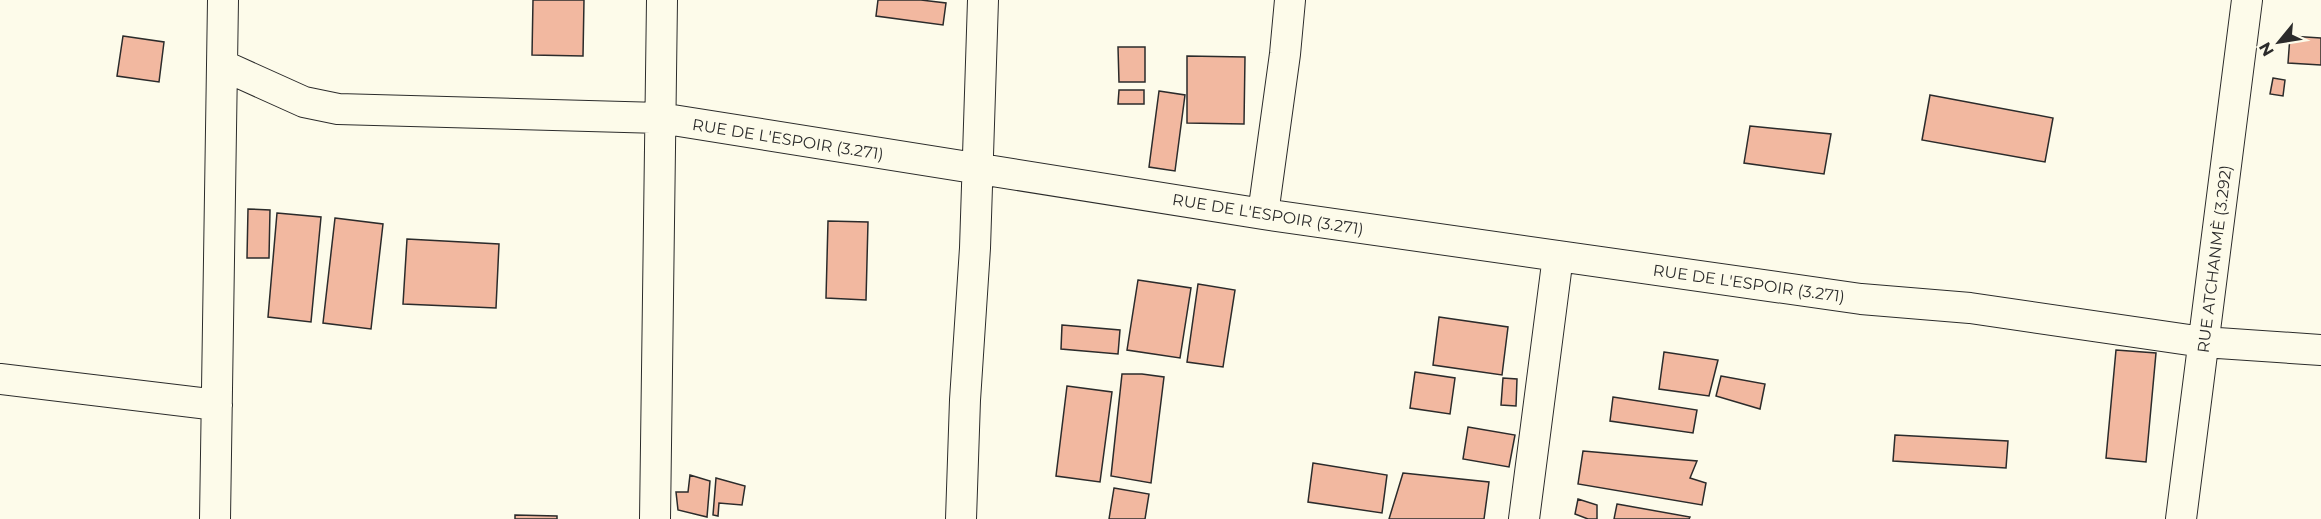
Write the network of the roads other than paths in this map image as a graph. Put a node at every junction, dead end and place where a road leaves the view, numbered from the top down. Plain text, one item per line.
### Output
1 (223, 0) edge
2 (662, 0) edge
3 (982, 0) edge
4 (1290, 0) edge
5 (2247, 0) edge
6 (222, 64) junction
7 (660, 118) junction
8 (977, 169) junction
9 (1263, 214) junction
10 (1558, 256) junction
11 (2203, 342) junction
12 (2321, 350) edge
13 (0, 379) edge
14 (217, 405) junction
15 (215, 519) edge
16 (655, 519) edge
17 (961, 519) edge
18 (1524, 519) edge
19 (2181, 519) edge

1 - 6 street
2 - 7 street
3 - 8 street
4 - 9 street
5 - 11 street, RUE ATCHANMÈ (3.292)
6 - 7 street, RUE DE L'ESPOIR (3.271)
6 - 14 street
7 - 8 street, RUE DE L'ESPOIR (3.271)
7 - 16 street
8 - 9 street, RUE DE L'ESPOIR (3.271)
8 - 17 street
9 - 10 street, RUE DE L'ESPOIR (3.271)
10 - 11 street, RUE DE L'ESPOIR (3.271)
10 - 18 street
11 - 12 street, RUE DE L'ESPOIR (3.271)
11 - 19 street, RUE ATCHANMÈ (3.292)
13 - 14 street
14 - 15 street

